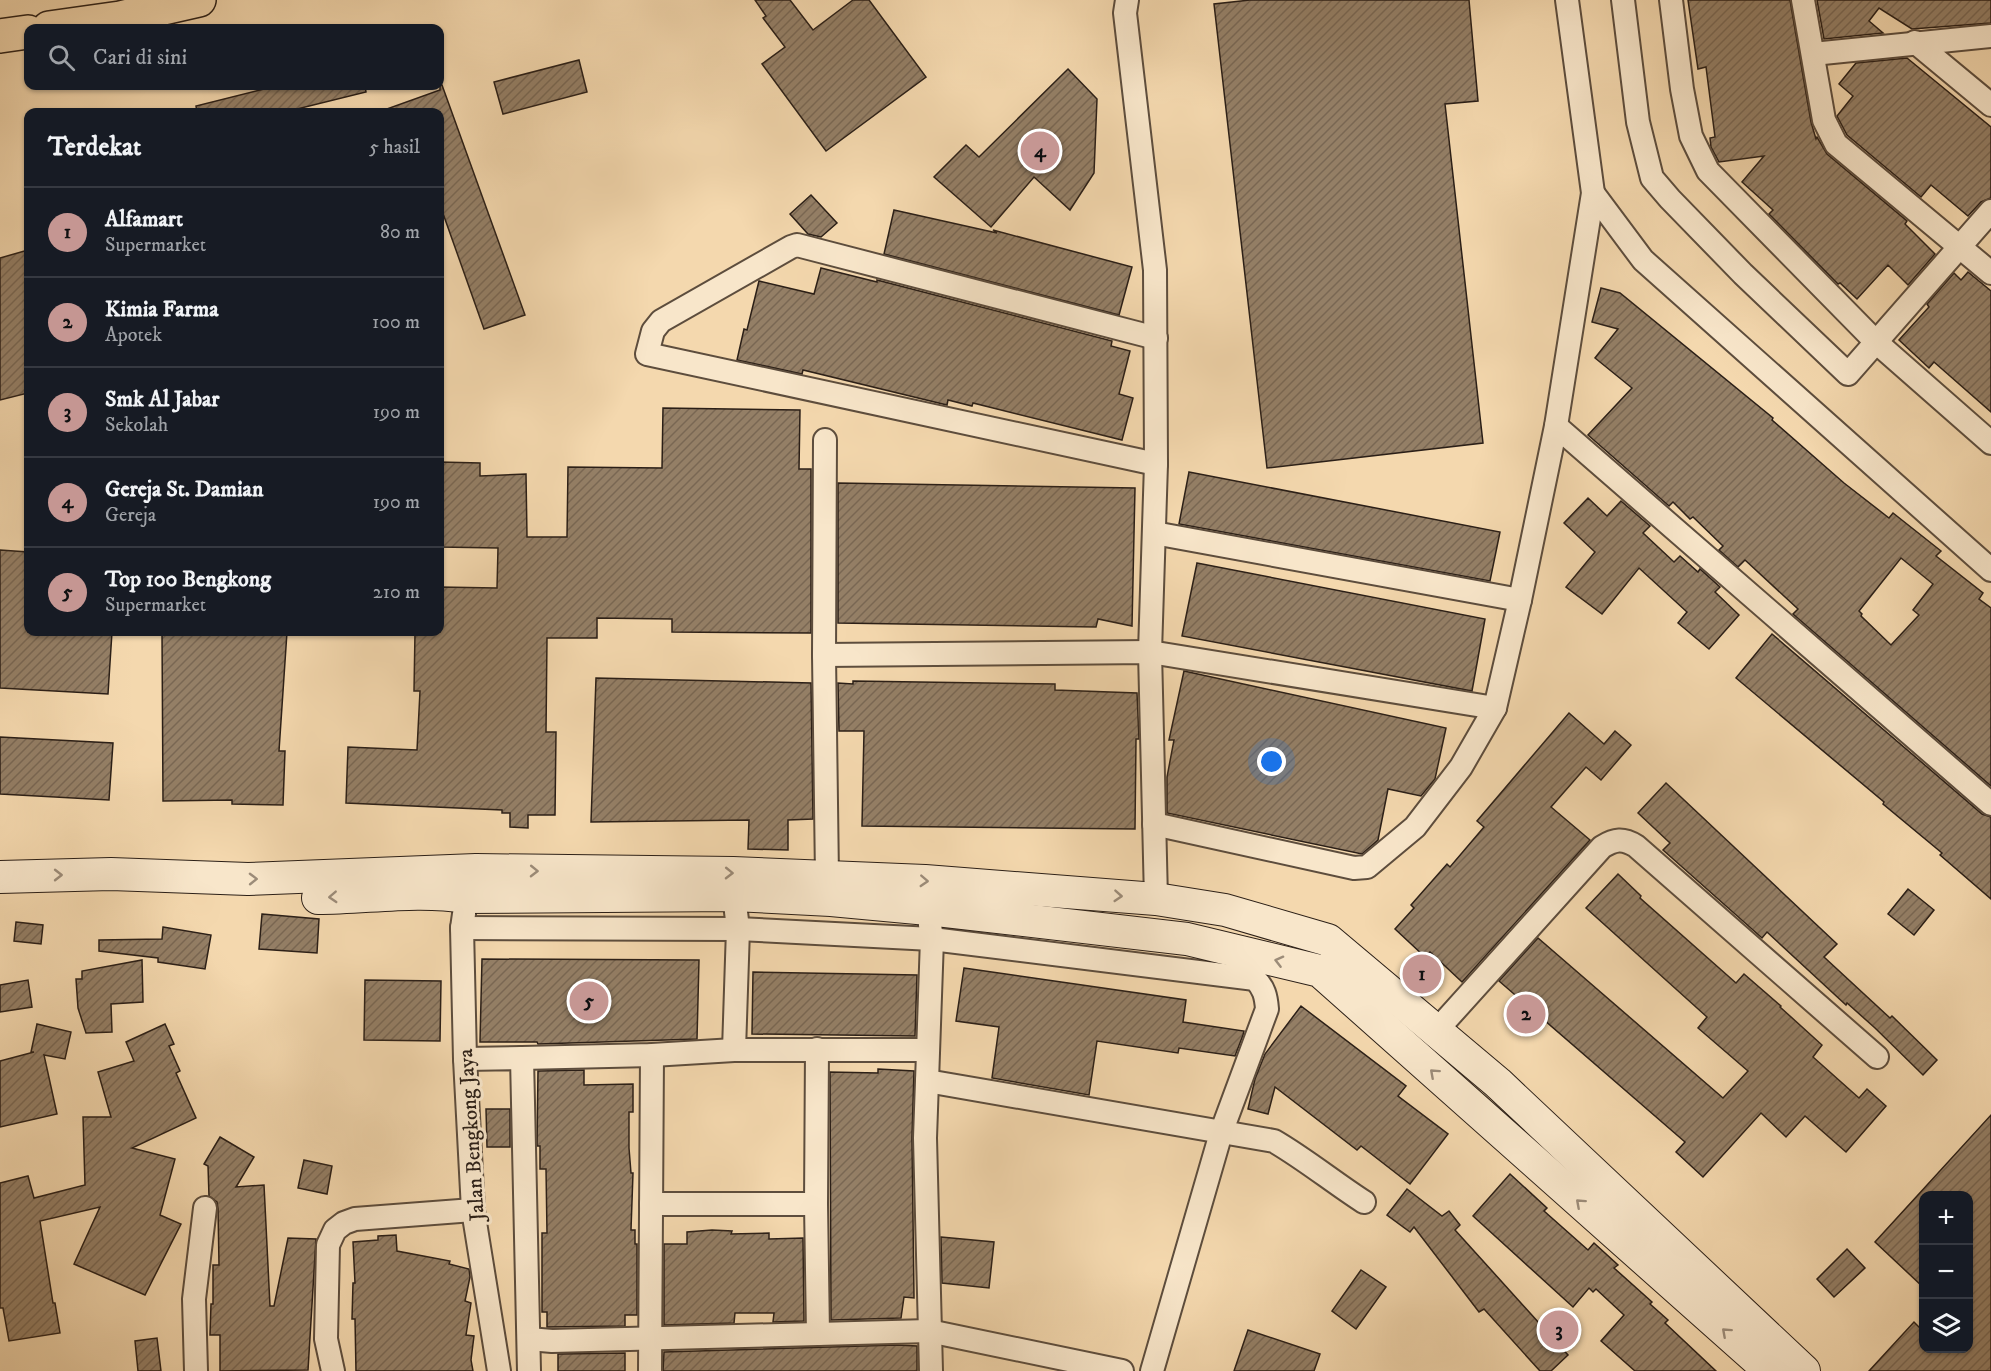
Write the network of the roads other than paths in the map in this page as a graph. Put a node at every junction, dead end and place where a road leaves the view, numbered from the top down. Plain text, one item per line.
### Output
1 (200, 0) edge
2 (1127, 0) edge
3 (1567, 0) edge
4 (1623, 0) edge
5 (1671, 0) edge
6 (1803, 0) edge
7 (77, 24) edge
8 (24, 33) edge
9 (0, 36) edge
10 (1991, 36) edge
11 (1916, 42) junction
12 (1813, 54) junction
13 (1991, 105) edge
14 (1593, 193) junction
15 (1991, 211) edge
16 (1960, 245) junction
17 (1991, 273) edge
18 (1156, 338) junction
19 (1876, 342) junction
20 (1556, 426) junction
21 (825, 440) dead end
22 (1991, 444) edge
23 (1156, 464) junction
24 (1154, 533) junction
25 (1991, 570) edge
26 (1520, 600) junction
27 (1150, 652) junction
28 (824, 655) junction
29 (1495, 708) junction
30 (1991, 804) edge
31 (1154, 824) junction
32 (0, 877) edge
33 (827, 877) junction
34 (96, 885) junction
35 (734, 895) junction
36 (466, 897) junction
37 (0, 898) edge
38 (1156, 899) junction
39 (930, 924) junction
40 (462, 928) junction
41 (738, 929) junction
42 (1187, 939) junction
43 (1184, 970) junction
44 (1437, 1030) junction
45 (817, 1049) junction
46 (734, 1050) junction
47 (928, 1050) junction
48 (652, 1055) junction
49 (1877, 1057) dead end
50 (522, 1058) junction
51 (465, 1059) junction
52 (927, 1081) junction
53 (1221, 1133) junction
54 (1364, 1202) dead end
55 (651, 1204) junction
56 (816, 1204) junction
57 (205, 1208) dead end
58 (473, 1210) junction
59 (929, 1331) junction
60 (818, 1334) junction
61 (650, 1338) junction
62 (529, 1339) junction
63 (196, 1371) edge
64 (333, 1371) edge
65 (499, 1371) edge
66 (530, 1371) edge
67 (650, 1371) edge
68 (931, 1371) edge
69 (1122, 1371) edge
70 (1152, 1371) edge
71 (1770, 1371) edge
72 (1804, 1371) edge

1 - 7 main road
2 - 18 street
3 - 14 street
4 - 19 street
5 - 19 street
6 - 12 street
8 - 9 main road
10 - 11 street
11 - 12 street
11 - 13 street
12 - 16 street
14 - 20 street
14 - 25 street
15 - 16 street
16 - 17 street
16 - 19 street
18 - 23 street
18 - 23 street
19 - 22 street
20 - 26 street
20 - 30 street
21 - 28 street
23 - 24 street
24 - 26 street
24 - 27 street
26 - 29 street
27 - 28 street
27 - 29 street
27 - 31 street
28 - 33 street
29 - 31 street
31 - 38 street
32 -> 34 main road
34 -> 33 main road
33 -> 38 main road
36 -> 34 main road
34 - 37 main road
35 - 36 main road
35 - 39 main road
35 - 41 street
36 - 40 street, Jalan Bengkong Jaya
38 - 44 main road
39 - 41 street
39 - 42 main road
39 - 43 street
39 - 47 street
40 - 41 street
40 - 51 street, Jalan Bengkong Jaya
41 - 46 street
42 - 43 street
71 -> 42 main road
43 - 53 street
44 - 49 street
44 - 72 main road
45 - 46 street
45 - 47 street
45 - 56 street
46 - 48 street
47 - 52 street
48 - 50 street
48 - 55 street
50 - 51 street
50 - 62 street
51 - 58 street, Jalan Bengkong Jaya
52 - 53 street
52 - 59 street
53 - 54 street
53 - 70 street
55 - 56 street
55 - 61 street
56 - 60 street
57 - 63 street
58 - 64 street
58 - 65 street, Jalan Bengkong Jaya
59 - 60 street
59 - 68 street
59 - 69 street
60 - 61 street
61 - 62 street
61 - 67 street
62 - 66 street

